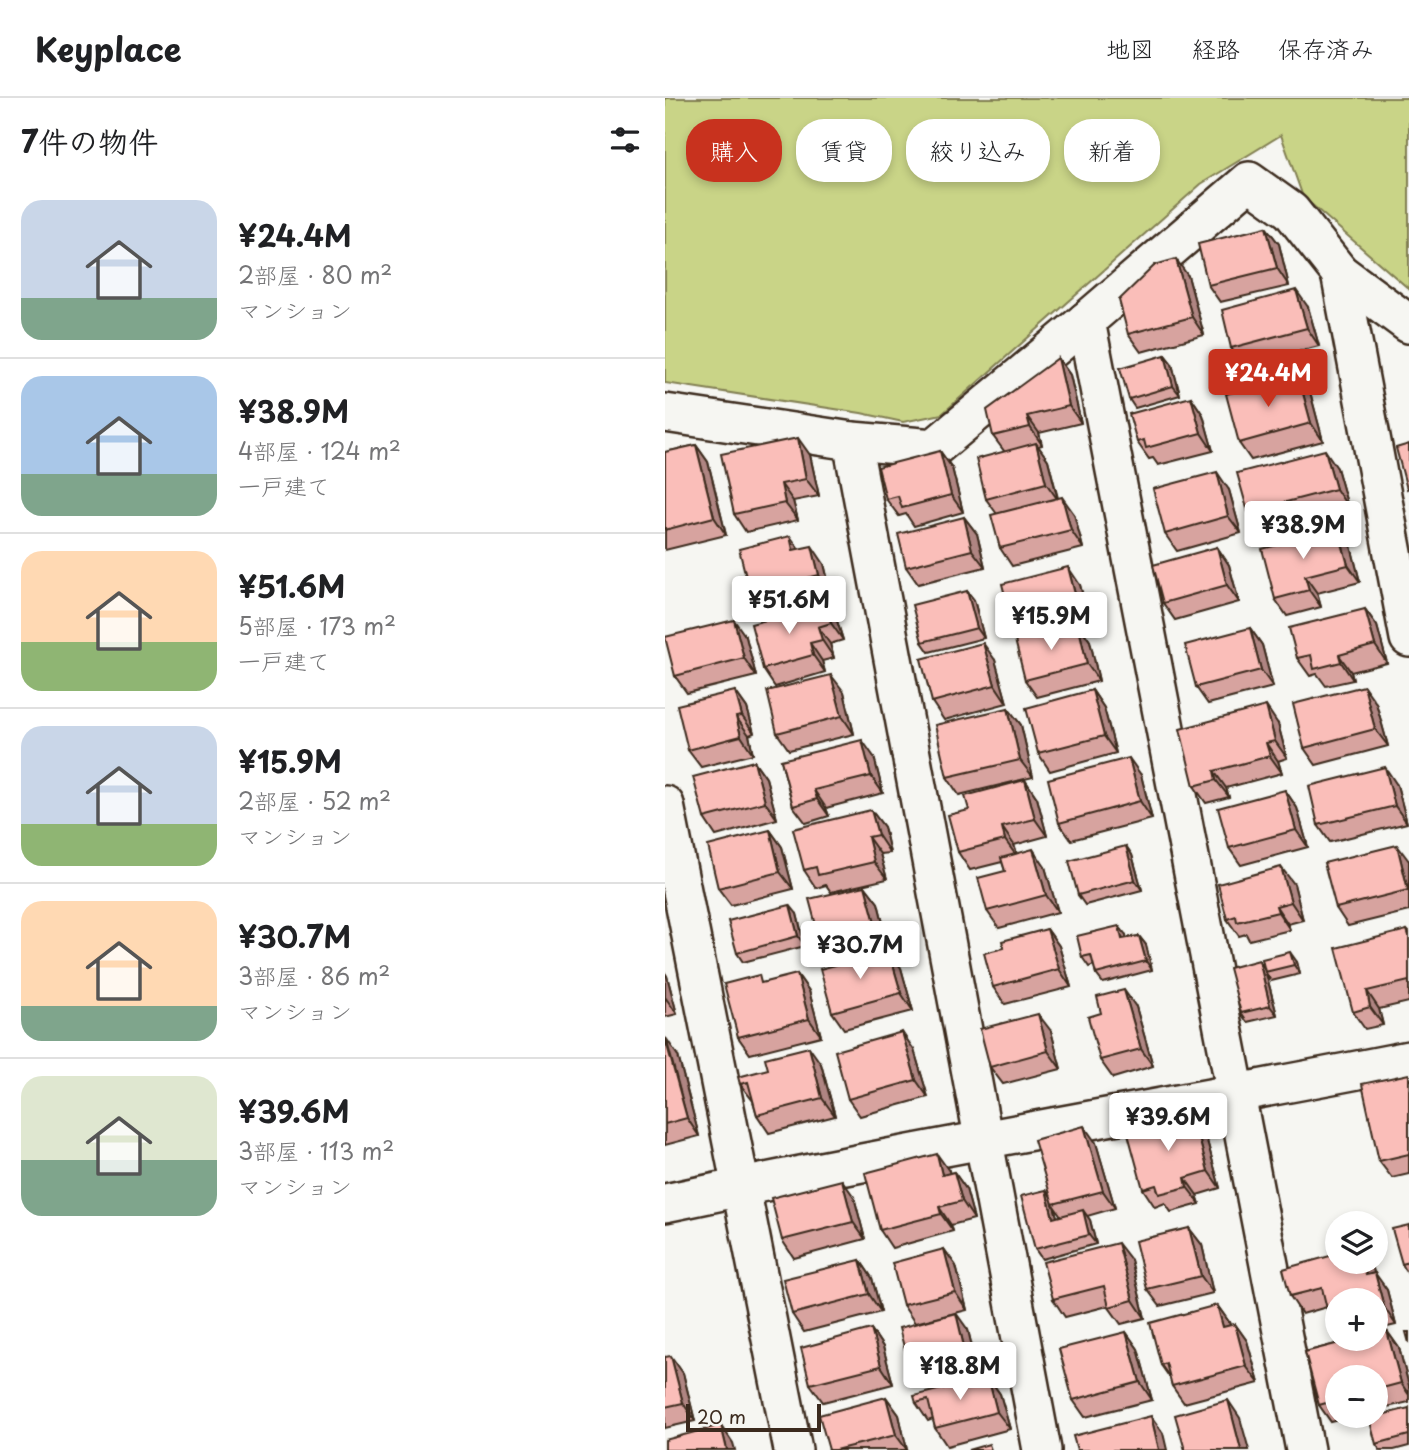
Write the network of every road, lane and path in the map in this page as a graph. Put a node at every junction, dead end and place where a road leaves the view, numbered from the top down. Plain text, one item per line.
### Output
1 (1340, 273) junction
2 (1086, 321) junction
3 (1409, 324) edge
4 (665, 413) edge
5 (852, 441) junction
6 (1409, 638) edge
7 (665, 805) edge
8 (1409, 1060) edge
9 (1235, 1095) junction
10 (982, 1139) junction
11 (741, 1187) junction
12 (665, 1203) edge
13 (793, 1450) edge
14 (1042, 1450) edge
15 (1305, 1450) edge

1 - 2 street
1 - 3 street
1 - 6 street
2 - 5 street
2 - 9 street
4 - 5 street
5 - 10 street
7 - 11 street
8 - 9 street
9 - 10 street
9 - 15 street
10 - 11 street
10 - 14 street
11 - 12 street
11 - 13 street

